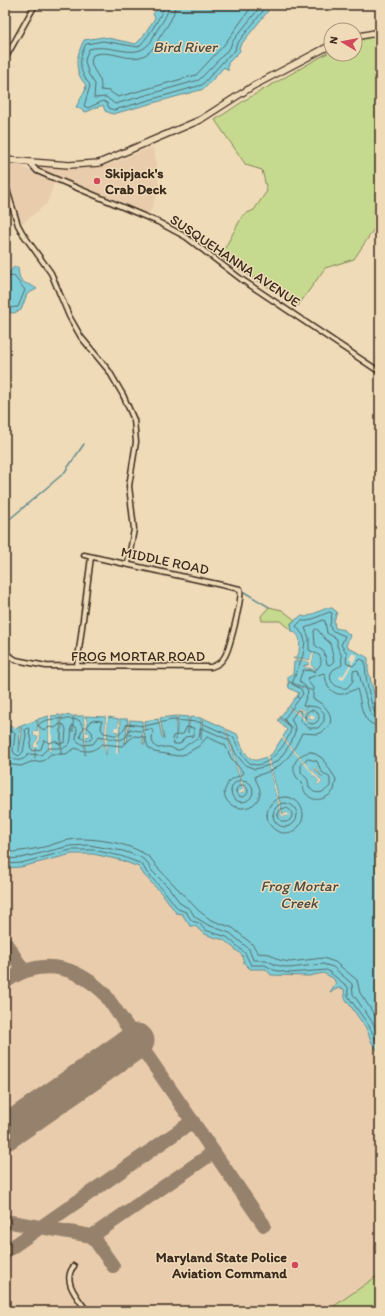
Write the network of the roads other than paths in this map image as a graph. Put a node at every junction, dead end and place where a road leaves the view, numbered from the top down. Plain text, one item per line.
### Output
1 (35, 5) edge
2 (380, 32) edge
3 (363, 35) edge
4 (323, 49) edge
5 (6, 56) edge
6 (5, 160) edge
7 (29, 162) junction
8 (5, 183) edge
9 (380, 372) edge
10 (84, 555) dead end
11 (91, 556) junction
12 (128, 563) junction
13 (241, 591) joint
14 (5, 653) edge
15 (77, 666) junction
16 (74, 1266) dead end
17 (87, 1311) edge

1 - 5 street
2 - 3 street
4 - 7 street
6 - 7 street
7 - 9 street, SUSQUEHANNA AVENUE
8 - 12 street
10 - 11 street, MIDDLE ROAD
11 - 12 street, MIDDLE ROAD
11 - 15 street
12 - 13 street, MIDDLE ROAD
13 - 15 street, FROG MORTAR ROAD
14 - 15 street, FROG MORTAR ROAD
16 - 17 street

